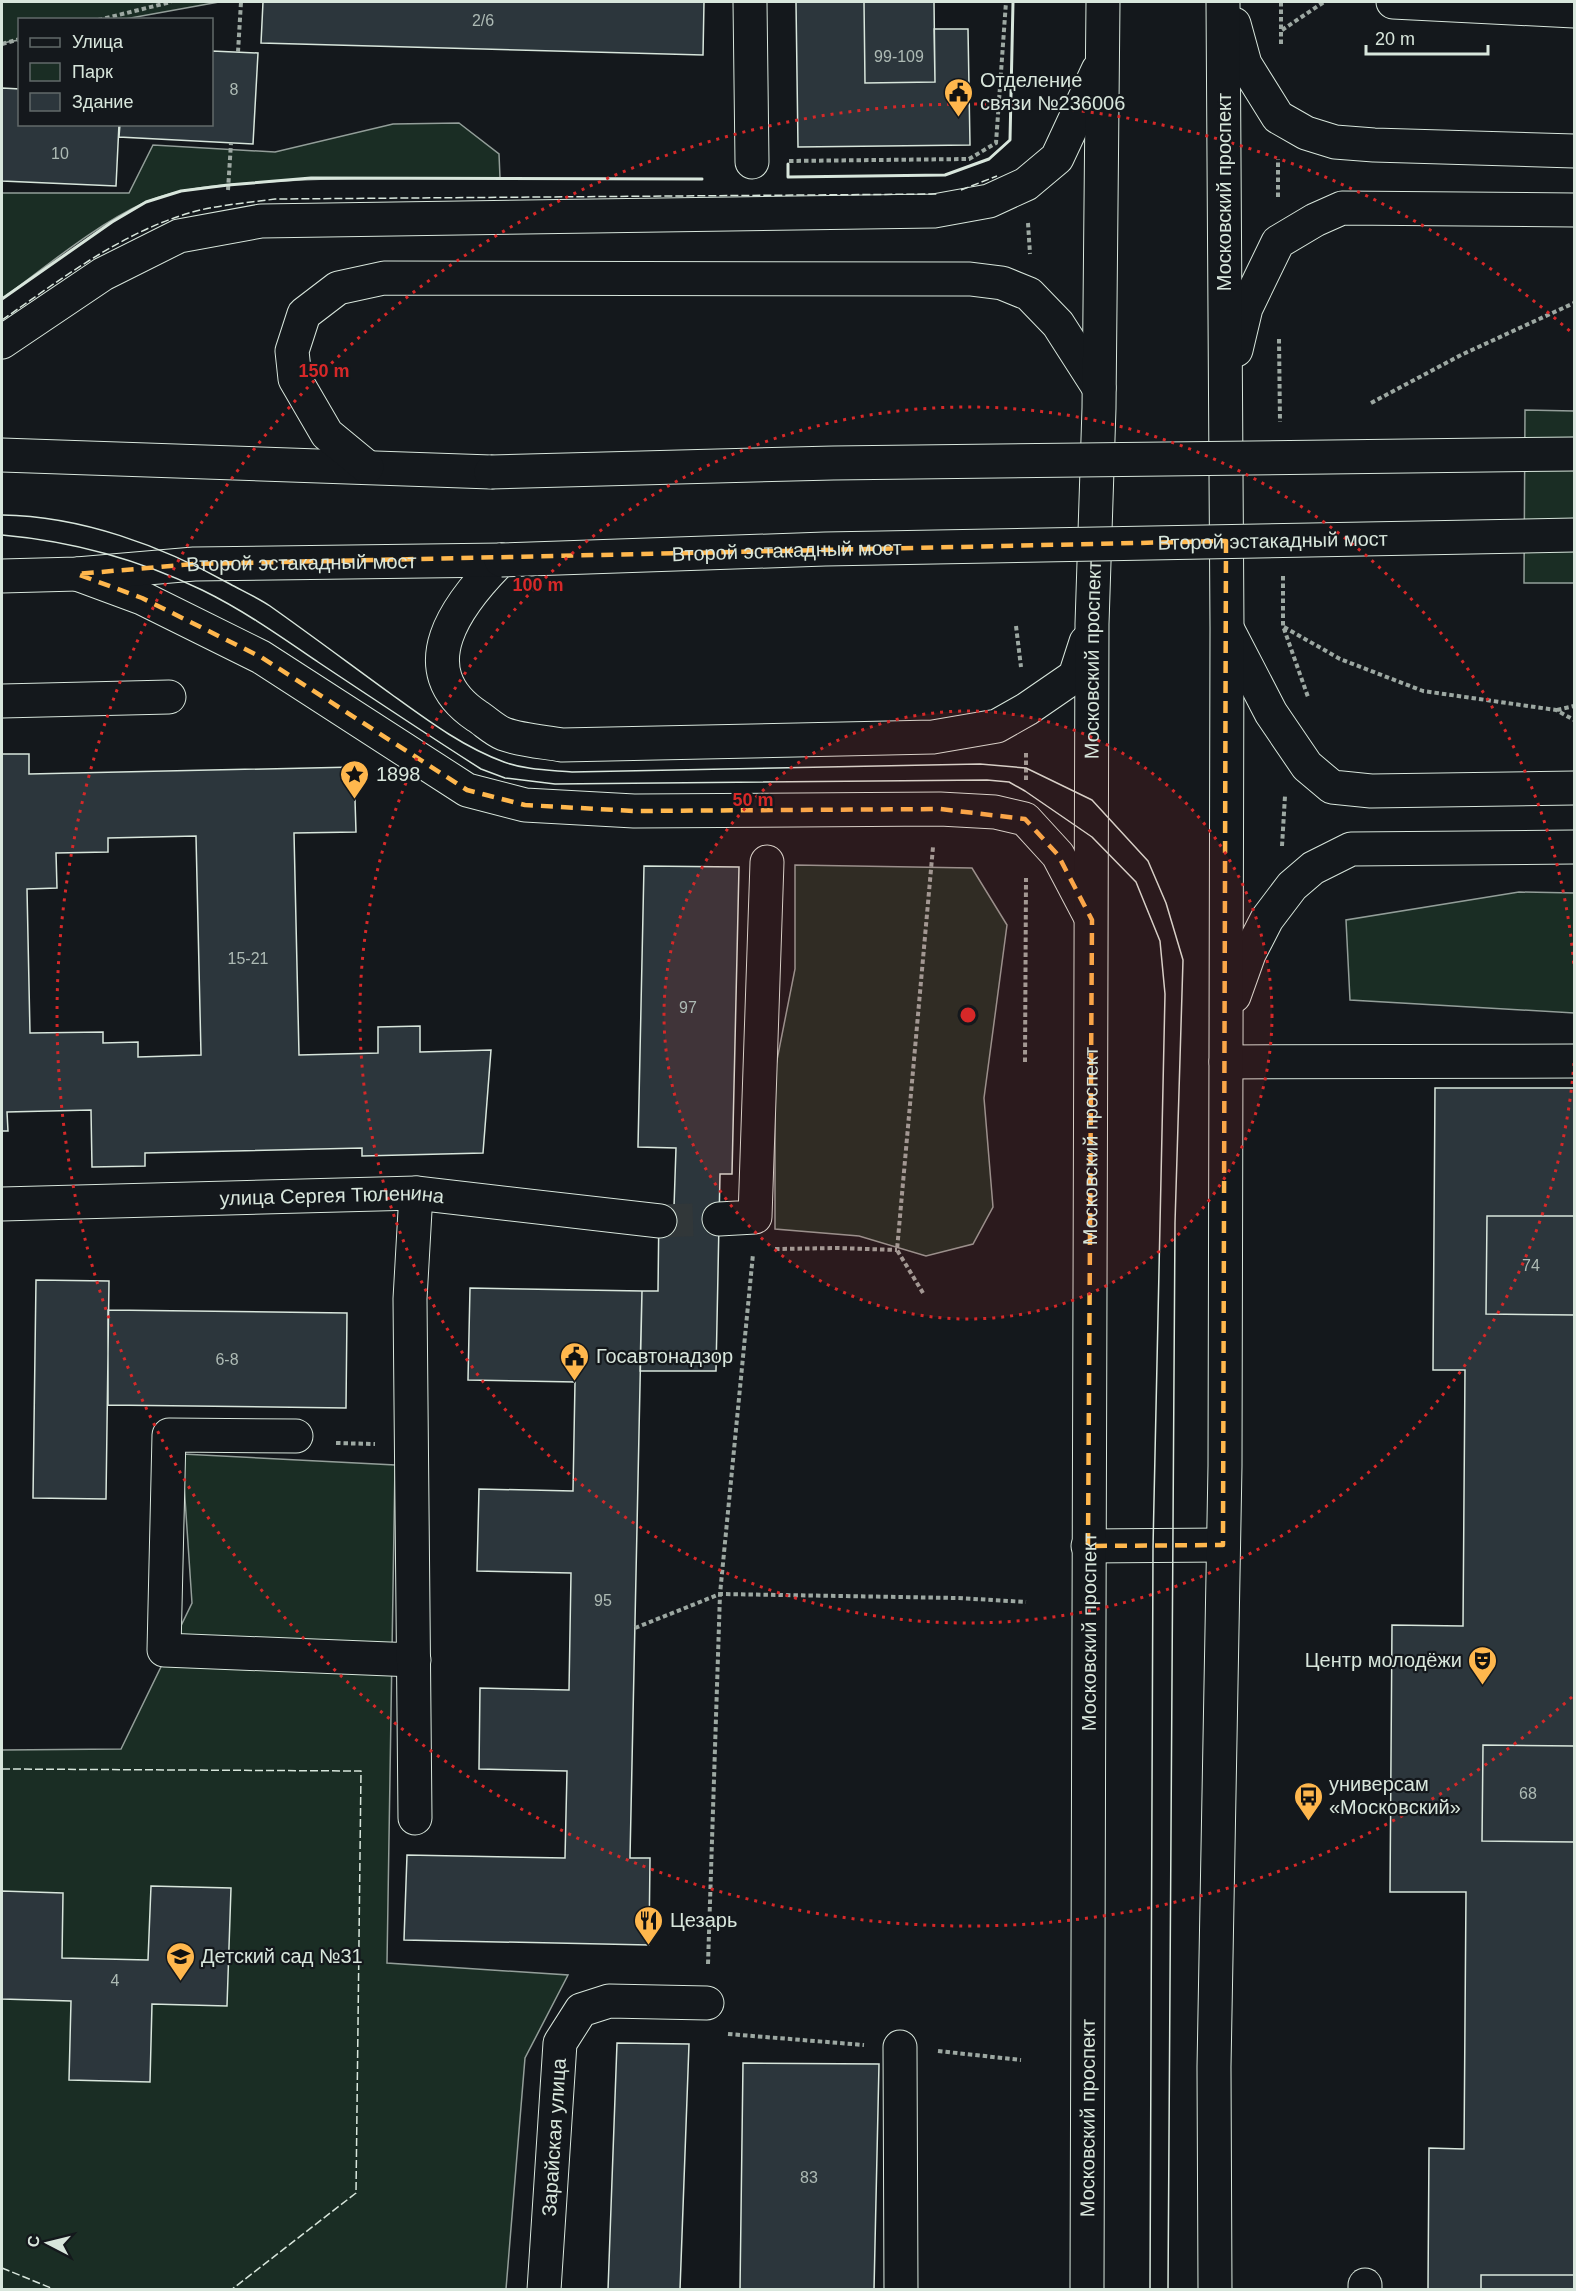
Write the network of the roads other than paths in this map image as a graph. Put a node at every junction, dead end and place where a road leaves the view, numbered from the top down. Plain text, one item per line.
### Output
1 (750, 2) edge
2 (1103, 2) edge
3 (1225, 2) edge
4 (1393, 2) edge
5 (1575, 11) edge
6 (1103, 60) junction
7 (1575, 151) edge
8 (752, 162) dead end
9 (1575, 210) edge
10 (2, 342) edge
11 (1099, 388) junction
12 (1224, 405) junction
13 (1575, 454) edge
14 (2, 455) edge
15 (367, 468) junction
16 (1575, 535) edge
17 (501, 560) junction
18 (77, 574) junction
19 (2, 576) edge
20 (1092, 624) junction
21 (1227, 628) junction
22 (169, 697) dead end
23 (2, 701) edge
24 (1566, 788) edge
25 (1561, 847) edge
26 (767, 862) dead end
27 (1092, 920) junction
28 (1226, 1017) junction
29 (1575, 1061) edge
30 (1226, 1062) junction
31 (416, 1193) junction
32 (2, 1204) edge
33 (719, 1219) tunnel mouth
34 (660, 1221) tunnel mouth
35 (296, 1436) dead end
36 (1223, 1545) junction
37 (1088, 1546) junction
38 (414, 1660) junction
39 (415, 1818) dead end
40 (707, 2003) road end
41 (900, 2048) dead end
42 (544, 2289) edge
43 (901, 2289) edge
44 (1087, 2289) edge
45 (1215, 2289) edge

1 - 8 main road
2 - 6 main road, Московский проспект
3 - 7 main road
3 - 12 main road, Московский проспект
4 - 5 main road
6 - 10 main road
6 - 11 main road, Московский проспект
9 - 12 main road
11 - 15 main road
11 - 20 main road, Московский проспект
12 - 21 main road, Московский проспект
13 - 15 main road, bridge
14 - 15 main road
16 - 17 main road, Второй эстакадный мост, bridge
17 - 18 main road, Второй эстакадный мост
17 - 20 main road
18 - 19 main road, Второй эстакадный мост
18 - 27 main road
20 - 27 main road, Московский проспект
21 - 24 main road
21 - 28 main road, Московский проспект
22 - 23 main road
25 - 28 main road
26 - 33 main road
27 - 37 main road, Московский проспект
28 - 30 main road, Московский проспект
29 - 30 main road
30 - 36 main road, Московский проспект
31 - 32 main road, улица Сергея Тюленина
31 - 34 main road, улица Сергея Тюленина
31 - 38 main road
35 - 38 main road
36 - 37 main road
36 - 45 main road, Московский проспект
37 - 44 main road, Московский проспект
38 - 39 main road
40 - 42 main road, Зарайская улица
41 - 43 main road

